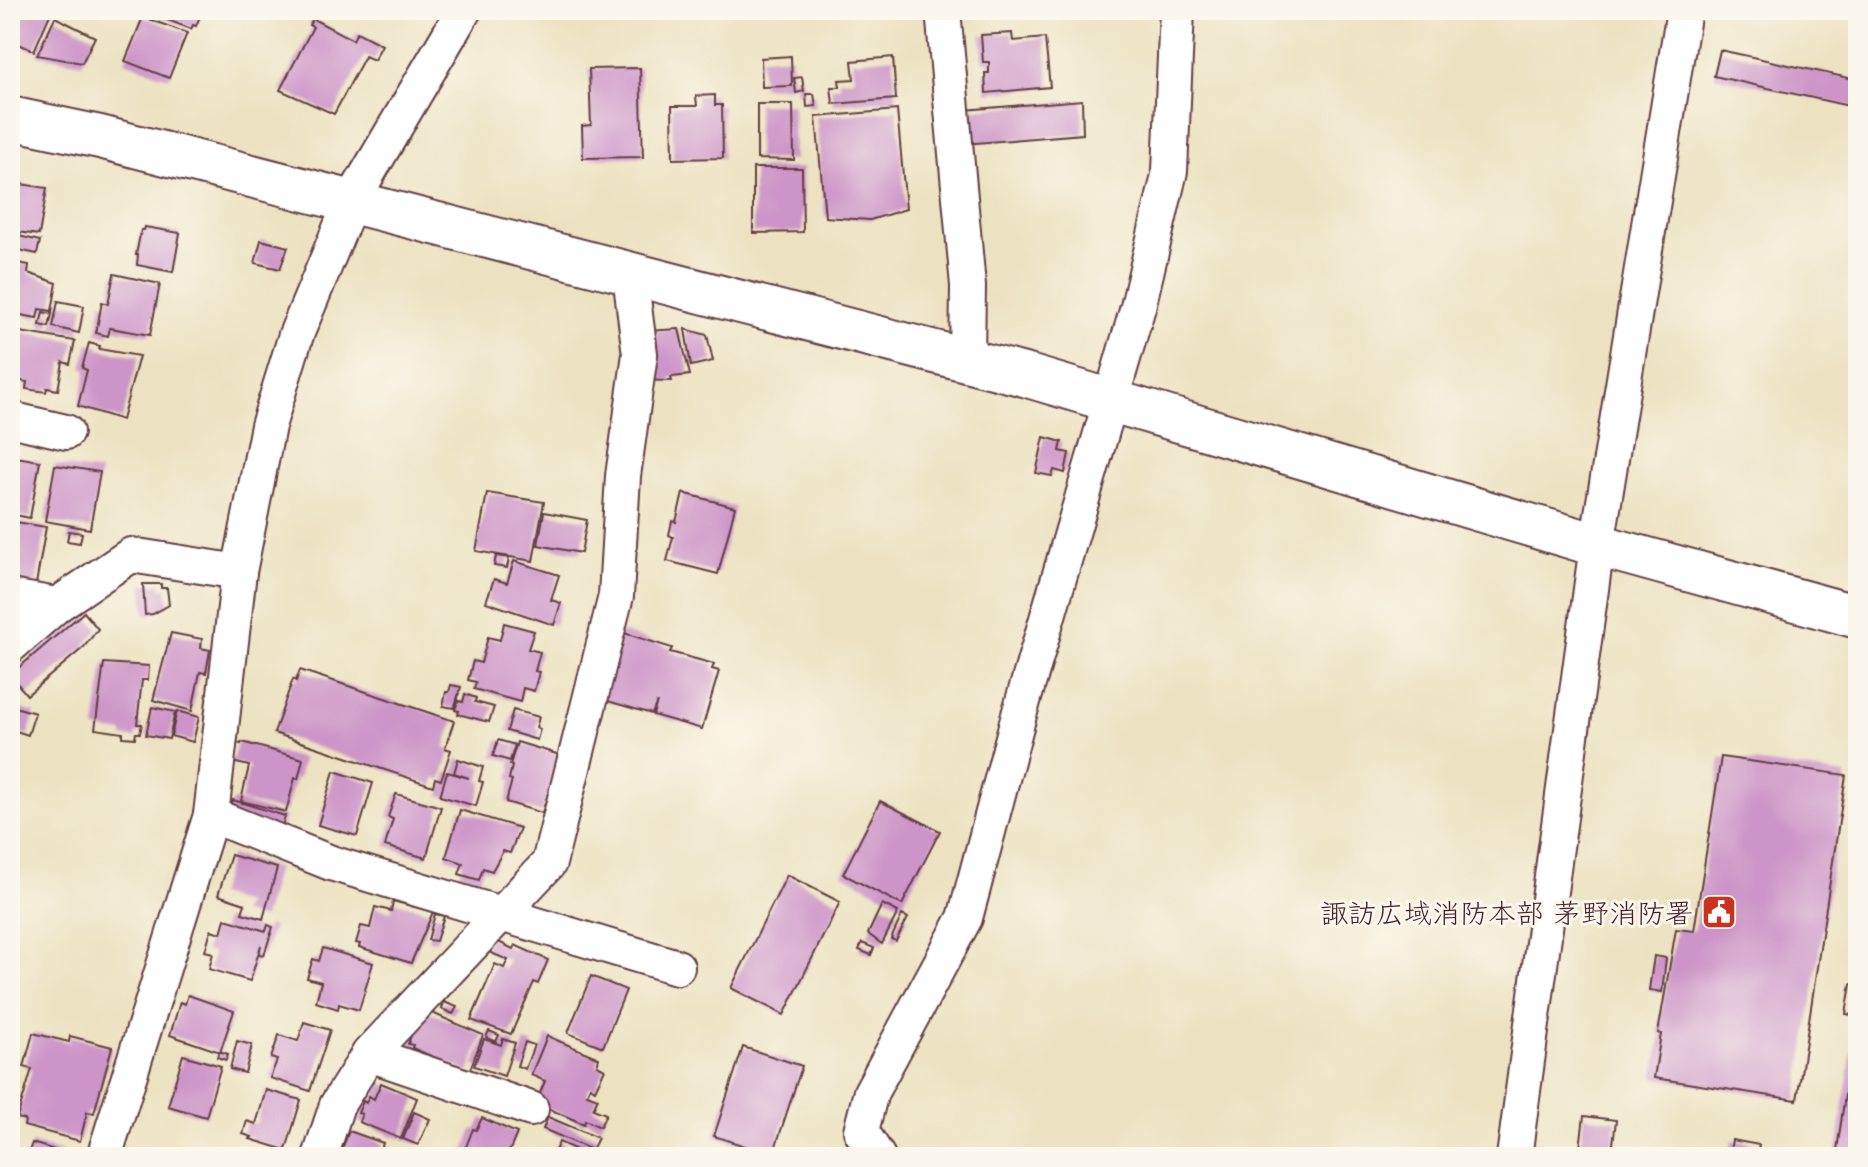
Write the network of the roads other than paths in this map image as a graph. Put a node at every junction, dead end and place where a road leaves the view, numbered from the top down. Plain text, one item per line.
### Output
1 (464, 10) edge
2 (943, 10) edge
3 (1177, 10) edge
4 (1684, 10) edge
5 (10, 118) edge
6 (351, 202) junction
7 (630, 275) junction
8 (967, 360) junction
9 (1111, 401) junction
10 (10, 419) edge
11 (66, 432) dead end
12 (1597, 545) junction
13 (239, 572) junction
14 (10, 597) edge
15 (57, 605) junction
16 (1858, 617) edge
17 (10, 646) edge
18 (211, 815) junction
19 (502, 913) junction
20 (677, 967) dead end
21 (369, 1054) junction
22 (531, 1109) dead end
23 (104, 1157) edge
24 (320, 1157) edge
25 (878, 1157) edge
26 (1514, 1157) edge

1 - 6 street
2 - 8 street
3 - 9 street
4 - 12 street
5 - 6 street
6 - 7 street
6 - 13 street
7 - 8 street
7 - 19 street
8 - 9 street
9 - 12 street
9 - 25 street
10 - 11 street
12 - 16 street
12 - 26 street
13 - 15 street
13 - 18 street
14 - 15 street
15 - 17 street
18 - 19 street
18 - 23 street
19 - 20 street
19 - 21 street
21 - 22 street
21 - 24 street

